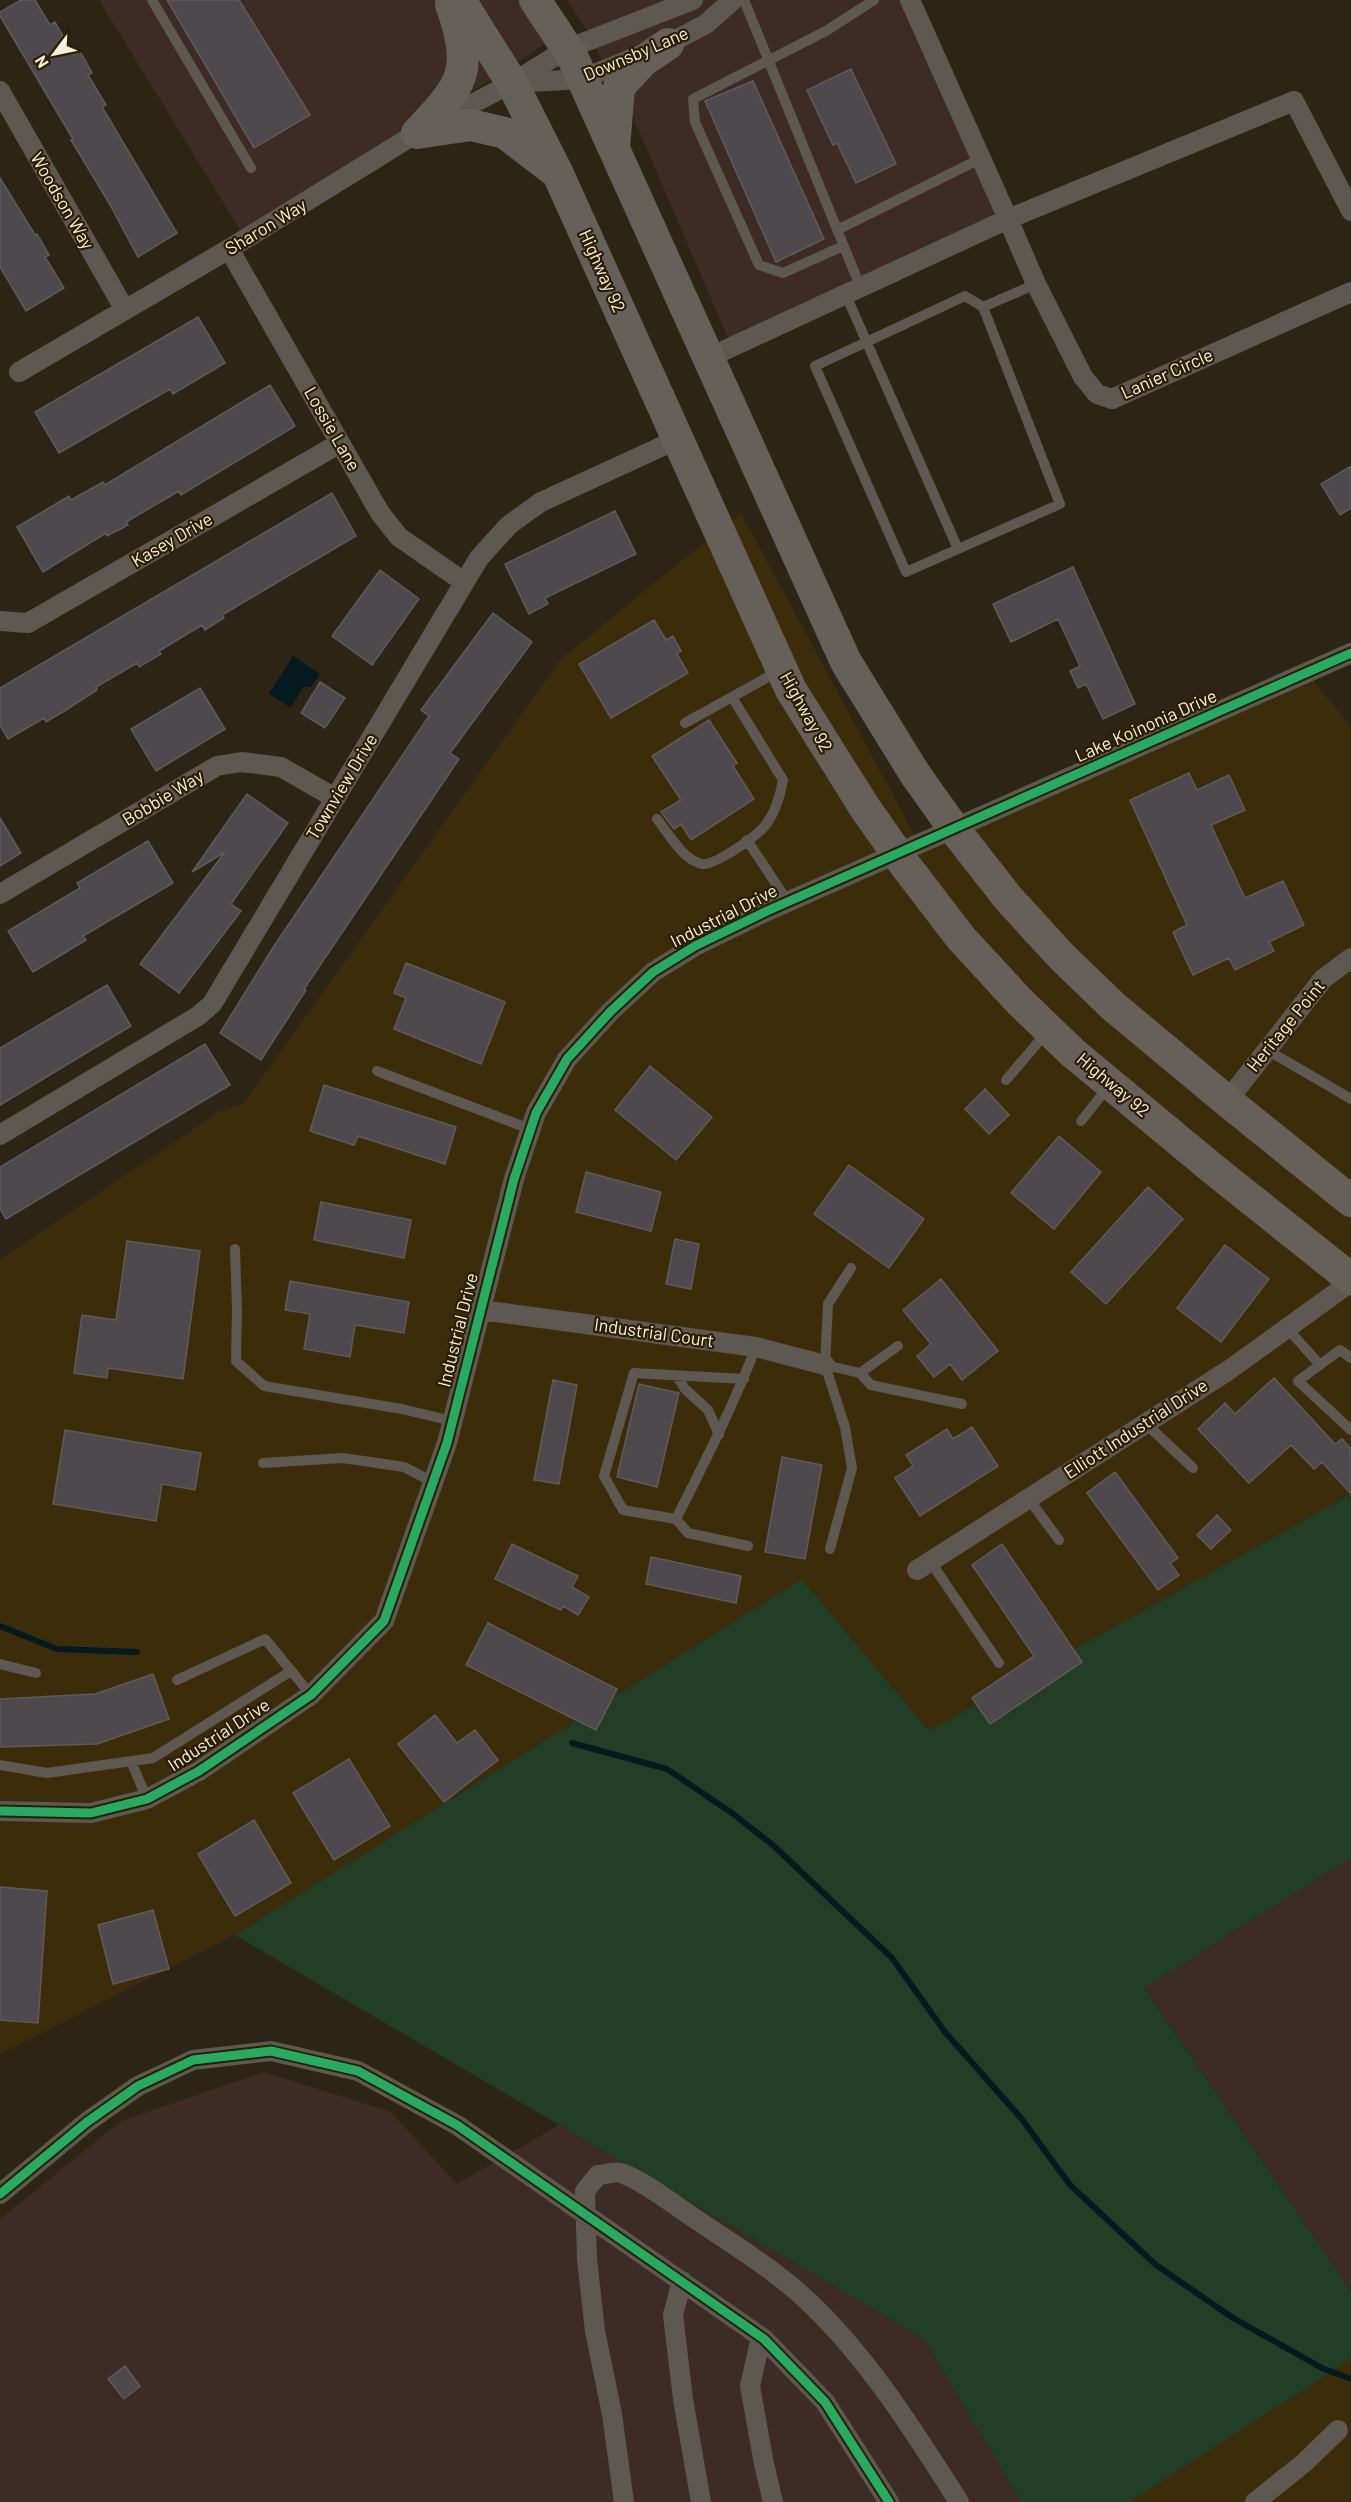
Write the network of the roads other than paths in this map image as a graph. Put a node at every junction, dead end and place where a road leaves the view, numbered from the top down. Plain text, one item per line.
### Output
1 (152, 0) edge
2 (450, 0) edge
3 (460, 0) edge
4 (535, 0) edge
5 (693, 0) edge
6 (733, 0) edge
7 (744, 0) edge
8 (874, 0) edge
9 (910, 0) edge
10 (668, 44) junction
11 (567, 49) junction
12 (767, 61) junction
13 (582, 79) junction
14 (512, 83) junction
15 (0, 91) edge
16 (417, 133) junction
17 (614, 148) junction
18 (982, 158) junction
19 (251, 168) dead end
20 (558, 174) junction
21 (1351, 211) edge
22 (1008, 219) junction
23 (837, 230) junction
24 (843, 246) junction
25 (229, 249) junction
26 (1036, 284) junction
27 (853, 290) junction
28 (1351, 292) edge
29 (983, 308) junction
30 (124, 310) junction
31 (867, 343) junction
32 (708, 358) junction
33 (19, 372) dead end
34 (678, 439) junction
35 (340, 443) junction
36 (958, 549) junction
37 (464, 582) junction
38 (0, 621) edge
39 (1351, 652) edge
40 (782, 669) junction
41 (732, 697) junction
42 (685, 723) dead end
43 (335, 798) junction
44 (657, 819) dead end
45 (954, 829) junction
46 (747, 840) junction
47 (897, 855) junction
48 (0, 894) edge
49 (788, 902) junction
50 (1351, 957) edge
51 (1050, 1030) junction
52 (1267, 1050) junction
53 (377, 1071) dead end
54 (1006, 1080) dead end
55 (1111, 1084) junction
56 (1351, 1100) edge
57 (1227, 1101) junction
58 (1081, 1121) dead end
59 (530, 1129) junction
60 (0, 1135) edge
61 (1351, 1201) edge
62 (235, 1249) dead end
63 (851, 1268) dead end
64 (1351, 1281) edge
65 (481, 1310) junction
66 (1287, 1328) junction
67 (898, 1346) dead end
68 (756, 1347) junction
69 (1351, 1358) edge
70 (825, 1365) junction
71 (1320, 1365) junction
72 (860, 1373) junction
73 (677, 1376) junction
74 (744, 1379) junction
75 (962, 1404) dead end
76 (452, 1421) junction
77 (1145, 1423) junction
78 (1351, 1430) edge
79 (719, 1435) junction
80 (263, 1463) dead end
81 (1193, 1467) dead end
82 (433, 1482) junction
83 (1028, 1498) junction
84 (676, 1519) junction
85 (1059, 1540) dead end
86 (748, 1546) dead end
87 (830, 1549) dead end
88 (924, 1565) joint
89 (999, 1663) dead end
90 (0, 1664) edge
91 (291, 1671) junction
92 (36, 1673) dead end
93 (177, 1680) dead end
94 (311, 1695) junction
95 (131, 1761) junction
96 (0, 1765) edge
97 (147, 1799) junction
98 (0, 1811) edge
99 (0, 2194) edge
100 (585, 2215) junction
101 (682, 2281) junction
102 (761, 2337) junction
103 (1338, 2430) dead end
104 (624, 2502) edge
105 (701, 2502) edge
106 (773, 2502) edge
107 (889, 2502) edge
108 (959, 2502) edge
109 (1255, 2502) edge

1 - 19 lane
2 - 16 main road
3 - 14 main road, Highway 92
4 - 11 main road
5 - 11 street, Downsby Lane
6 - 10 street, Downsby Lane
7 - 12 lane
8 - 12 lane
9 - 18 street, Lanier Circle
10 - 13 street, Downsby Lane
10 - 17 main road
11 - 13 main road
11 - 14 street, Downsby Lane
12 - 23 lane
12 - 24 lane
13 - 14 street, Downsby Lane
13 - 17 main road
14 - 16 street, Sharon Way
14 - 20 main road, Highway 92
15 - 30 street, Woodson Way
16 - 20 main road
16 - 25 street, Sharon Way
17 - 32 main road
18 - 22 street, Lanier Circle
18 - 23 lane
20 - 34 main road, Highway 92
21 - 22 street
22 - 26 street, Lanier Circle
22 - 27 street
23 - 24 lane
24 - 27 lane
25 - 30 street, Sharon Way
25 - 35 street, Lossie Lane
26 - 28 street, Lanier Circle
26 - 29 lane
27 - 31 lane
27 - 32 street
29 - 31 lane
29 - 36 lane
30 - 33 street, Sharon Way
31 - 36 lane
31 - 36 lane
32 - 45 main road
34 - 37 street, Townview Drive
34 - 40 main road, Highway 92
35 - 37 street, Lossie Lane
35 - 38 street, Kasey Drive
37 - 43 street, Townview Drive
39 - 45 street, Lake Koinonia Drive
40 - 41 lane
40 - 47 main road, Highway 92
41 - 42 lane
41 - 46 lane
43 - 48 street, Bobbie Way
43 - 60 street, Townview Drive
44 - 46 lane
45 - 47 street, Industrial Drive
45 - 57 main road
46 - 49 lane
47 - 49 street, Industrial Drive
47 - 51 main road, Highway 92
49 - 59 street, Industrial Drive
50 - 52 street, Heritage Point
51 - 54 lane
51 - 55 main road, Highway 92
52 - 56 lane
52 - 57 street, Heritage Point
53 - 59 lane
55 - 58 lane
55 - 64 main road, Highway 92
57 - 61 main road
59 - 65 street, Industrial Drive
62 - 76 lane
63 - 70 lane
64 - 66 street, Elliott Industrial Drive
65 - 68 street, Industrial Court
65 - 76 street, Industrial Drive
66 - 71 lane
66 - 77 street, Elliott Industrial Drive
67 - 72 lane
68 - 70 street, Industrial Court
68 - 74 lane
69 - 71 lane
70 - 72 lane
70 - 87 lane
71 - 78 lane
72 - 75 lane
73 - 74 lane
73 - 79 lane
73 - 84 lane
74 - 79 lane
76 - 82 street, Industrial Drive
77 - 81 lane
77 - 83 street, Elliott Industrial Drive
79 - 84 lane
80 - 82 lane
82 - 94 street, Industrial Drive
83 - 85 lane
83 - 88 street, Elliott Industrial Drive
84 - 86 lane
88 - 89 lane
90 - 92 lane
91 - 93 lane
91 - 94 lane
91 - 95 lane
94 - 97 street, Industrial Drive
95 - 96 lane
95 - 97 lane
97 - 98 street, Industrial Drive
99 - 100 street
100 - 101 street
100 - 104 street
100 - 108 street
101 - 102 street
101 - 105 street
102 - 106 street
102 - 107 street
103 - 109 street

